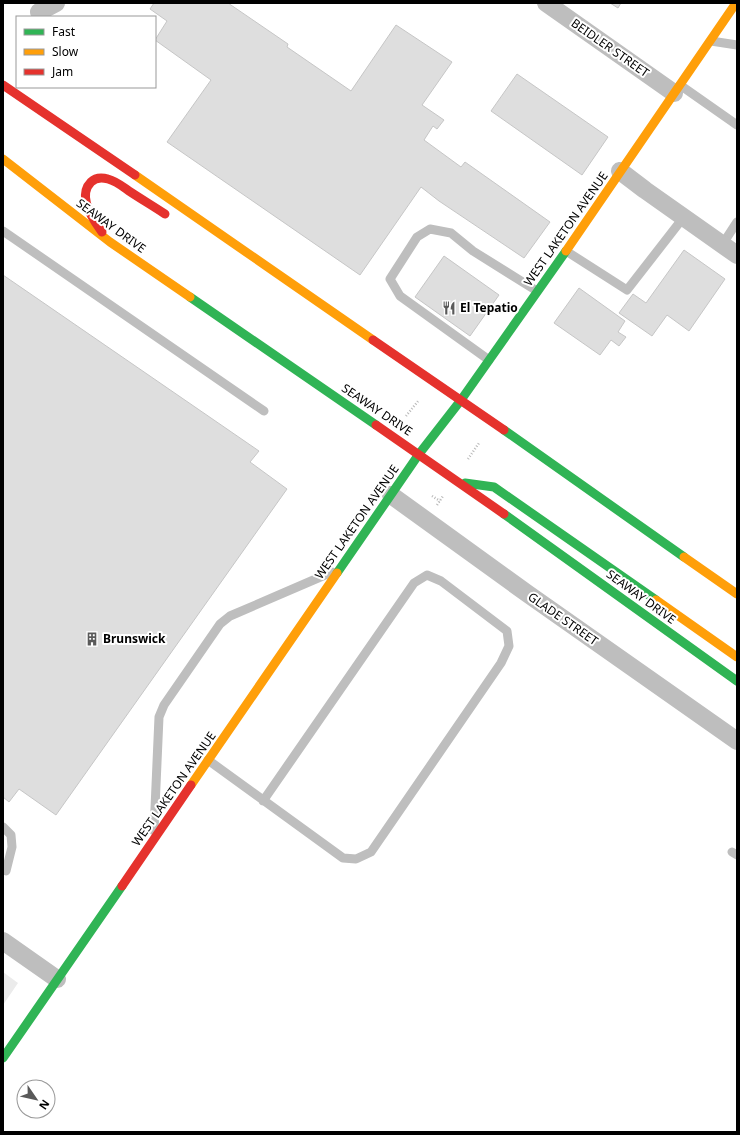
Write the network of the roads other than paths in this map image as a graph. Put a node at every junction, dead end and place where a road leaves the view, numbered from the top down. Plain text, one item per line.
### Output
1 (56, 3) edge
2 (546, 3) edge
3 (736, 3) edge
4 (39, 12) dead end
5 (710, 41) junction
6 (737, 45) edge
7 (3, 85) edge
8 (677, 89) junction
9 (737, 125) edge
10 (3, 159) edge
11 (620, 171) junction
12 (683, 218) junction
13 (172, 219) dead end
14 (737, 222) edge
15 (3, 231) edge
16 (110, 242) junction
17 (722, 245) junction
18 (566, 251) junction
19 (737, 255) edge
20 (537, 292) junction
21 (489, 360) junction
22 (399, 368) dead end
23 (420, 372) junction
24 (461, 400) junction
25 (264, 410) dead end
26 (419, 454) junction
27 (459, 482) junction
28 (391, 495) junction
29 (340, 568) junction
30 (737, 594) edge
31 (737, 657) edge
32 (737, 681) edge
33 (737, 741) edge
34 (208, 760) junction
35 (263, 801) junction
36 (3, 827) edge
37 (153, 840) junction
38 (4, 873) edge
39 (3, 941) edge
40 (58, 979) junction
41 (3, 1058) edge

1 - 4 street
2 - 8 street, BEIDLER STREET
3 - 5 main road, WEST LAKETON AVENUE
5 - 6 lane
5 - 8 main road, WEST LAKETON AVENUE
7 - 23 main road
8 - 9 lane
8 - 11 main road, WEST LAKETON AVENUE
10 - 16 main road, SEAWAY DRIVE
11 - 12 street
11 - 18 main road, WEST LAKETON AVENUE
12 - 17 street
12 - 18 lane
13 - 16 main road
14 - 17 lane
15 - 25 lane
16 - 26 main road, SEAWAY DRIVE
17 - 19 street
18 - 20 main road, WEST LAKETON AVENUE
20 - 21 main road, WEST LAKETON AVENUE
20 - 21 lane
21 - 24 main road, WEST LAKETON AVENUE
22 - 23 main road
23 - 24 main road
24 - 26 main road, WEST LAKETON AVENUE
24 - 30 main road
26 - 27 main road, SEAWAY DRIVE
26 - 28 main road, WEST LAKETON AVENUE
27 - 31 main road
27 - 32 main road, SEAWAY DRIVE
28 - 29 main road, WEST LAKETON AVENUE
28 - 33 street, GLADE STREET
29 - 34 main road, WEST LAKETON AVENUE
29 - 37 lane
34 - 35 lane
34 - 37 main road, WEST LAKETON AVENUE
35 - 35 lane
36 - 38 lane
37 - 40 main road, WEST LAKETON AVENUE
39 - 40 street
40 - 41 main road, WEST LAKETON AVENUE

